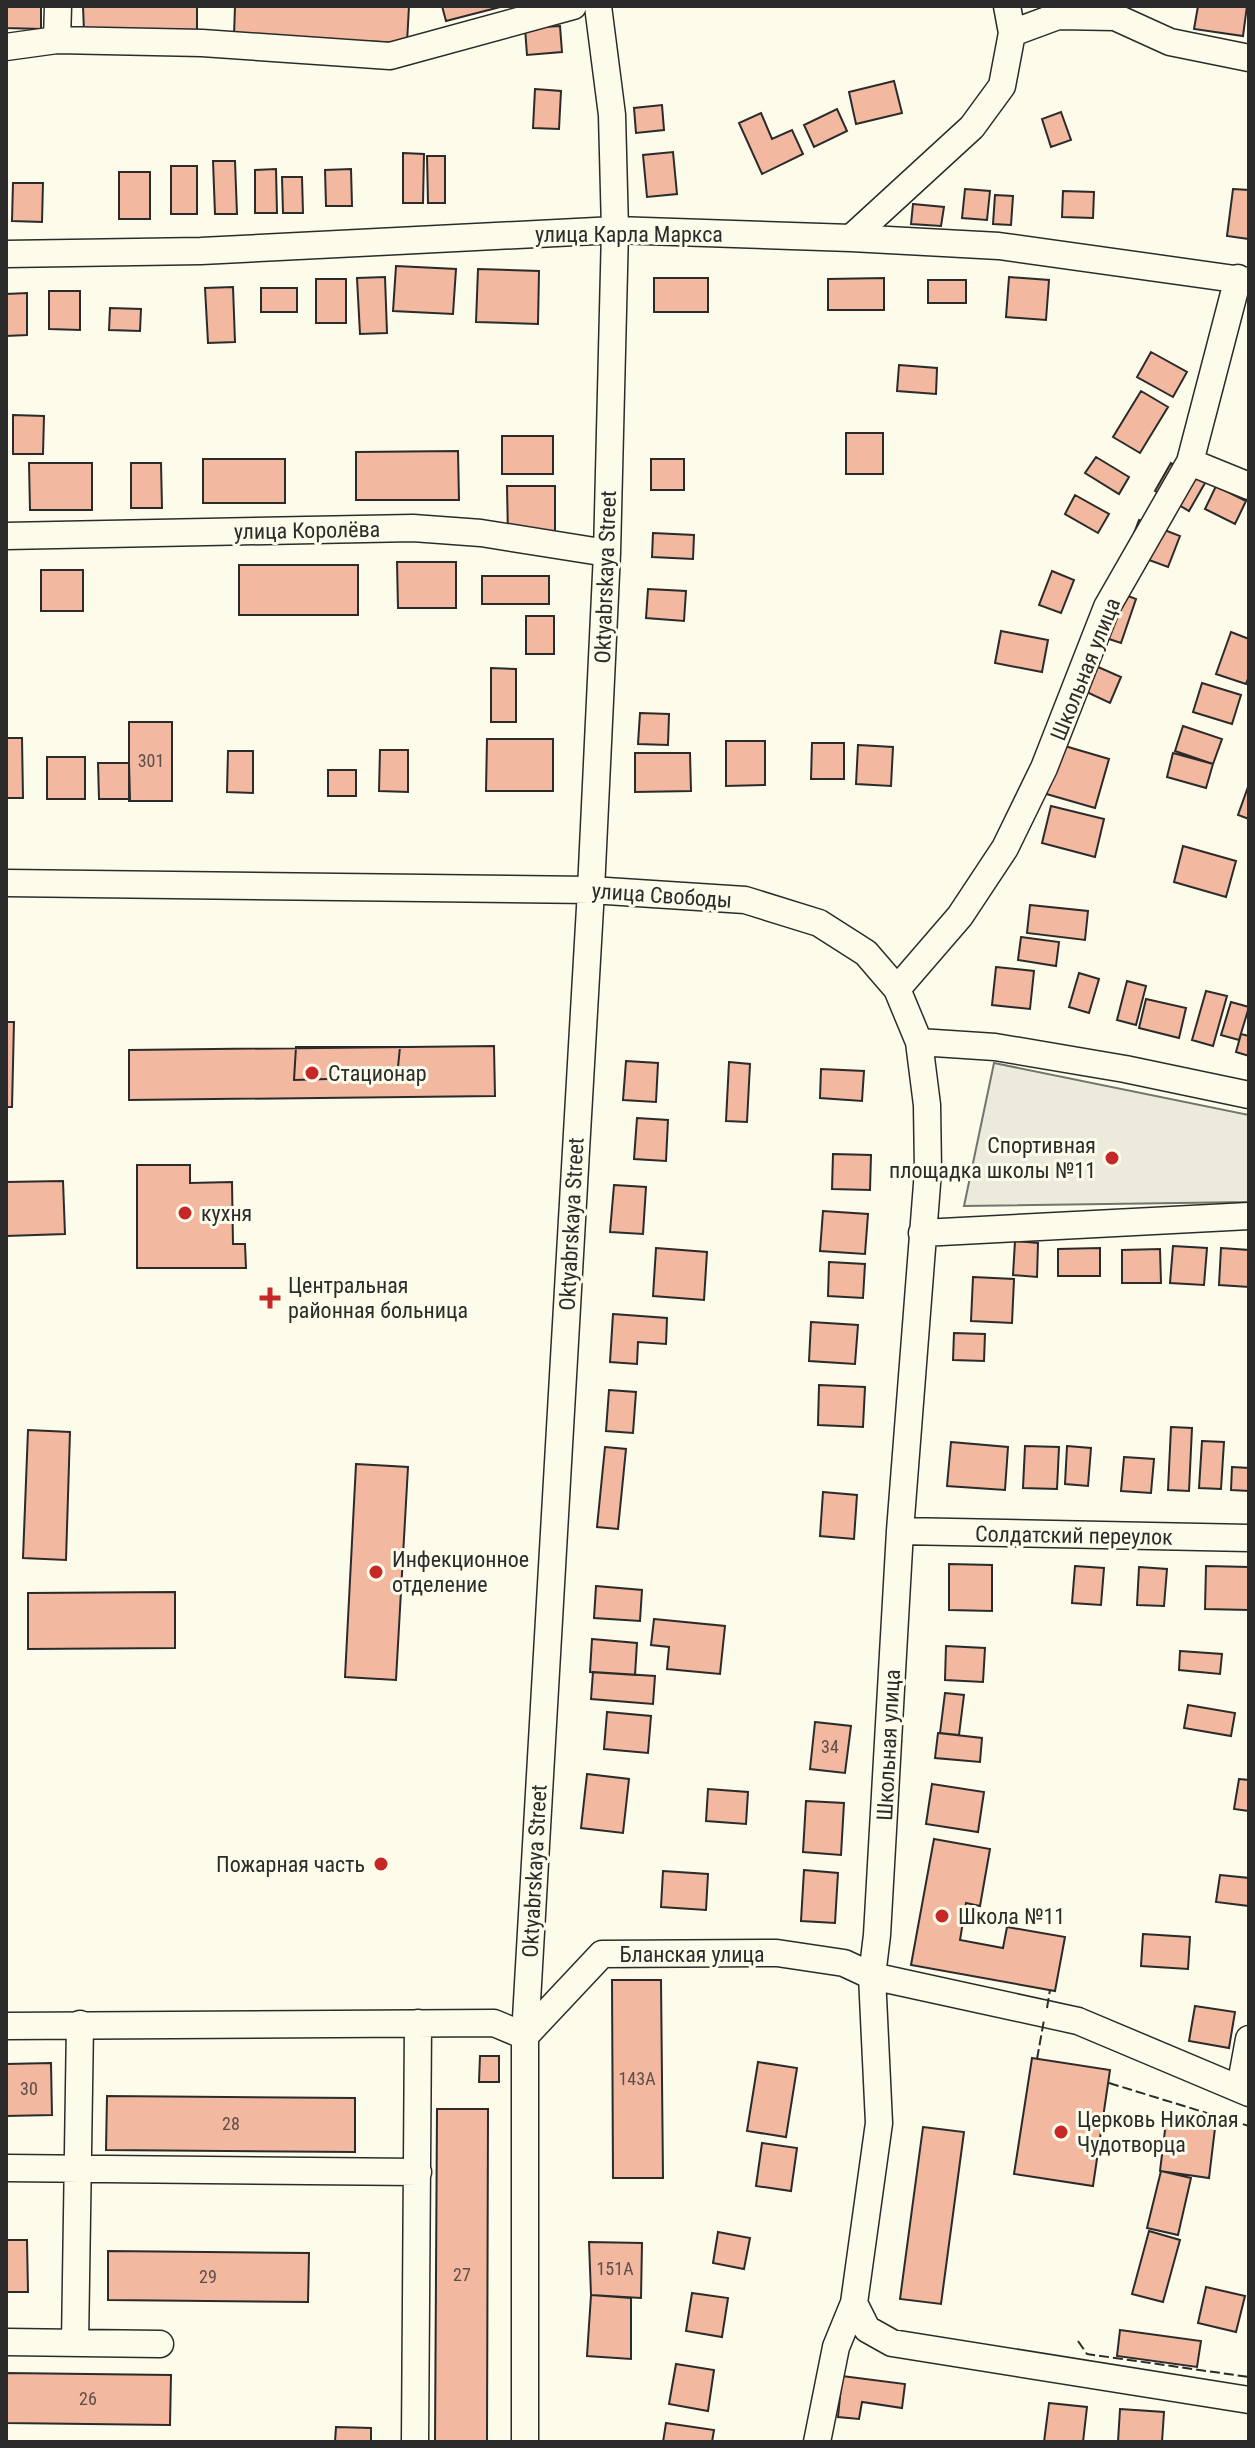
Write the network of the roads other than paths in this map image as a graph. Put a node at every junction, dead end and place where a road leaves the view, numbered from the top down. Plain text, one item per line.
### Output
1 (58, 6) edge
2 (573, 6) edge
3 (598, 6) edge
4 (1007, 6) edge
5 (1012, 33) junction
6 (57, 40) junction
7 (6, 47) edge
8 (1249, 58) edge
9 (615, 230) junction
10 (851, 238) junction
11 (6, 254) edge
12 (1244, 279) edge
13 (1190, 462) junction
14 (1249, 486) edge
15 (6, 536) edge
16 (607, 553) junction
17 (6, 883) edge
18 (591, 890) junction
19 (897, 989) junction
20 (919, 1042) junction
21 (1249, 1095) edge
22 (1249, 1216) edge
23 (922, 1233) junction
24 (900, 1531) junction
25 (1249, 1538) edge
26 (872, 1976) junction
27 (418, 2023) junction
28 (80, 2024) junction
29 (6, 2026) edge
30 (525, 2036) junction
31 (1249, 2039) edge
32 (1244, 2090) edge
33 (6, 2168) edge
34 (77, 2168) junction
35 (418, 2172) junction
36 (854, 2303) junction
37 (6, 2342) edge
38 (75, 2343) junction
39 (160, 2344) dead end
40 (1249, 2400) edge
41 (415, 2442) edge
42 (525, 2442) edge
43 (817, 2442) edge

1 - 6 street
2 - 6 street
3 - 9 street, Oktyabrskaya Street
4 - 5 street
5 - 8 street
5 - 10 street
6 - 7 street
9 - 10 street, улица Карла Маркса
9 - 11 street, улица Карла Маркса
9 - 16 street, Oktyabrskaya Street
10 - 12 street, улица Карла Маркса
12 - 13 street, Школьная улица
13 - 14 street
13 - 19 street, Школьная улица
15 - 16 street, улица Королёва
16 - 18 street, Oktyabrskaya Street
17 - 18 street, улица Свободы
18 - 19 street, улица Свободы
18 - 30 street, Oktyabrskaya Street
19 - 20 street, улица Свободы
20 - 21 street
20 - 23 street, Школьная улица
22 - 23 street
23 - 24 street, Школьная улица
24 - 25 street, Солдатский переулок
24 - 26 street, Школьная улица
26 - 30 street, Бланская улица
26 - 32 street, Бланская улица
26 - 36 street, Школьная улица
27 - 28 street
27 - 30 street
27 - 35 street
28 - 29 street
28 - 34 street
30 - 42 street, Oktyabrskaya Street
31 - 32 street
33 - 34 street
34 - 35 street
34 - 38 street
35 - 41 street
36 - 40 street
36 - 43 street, Школьная улица
37 - 38 street
38 - 39 street

